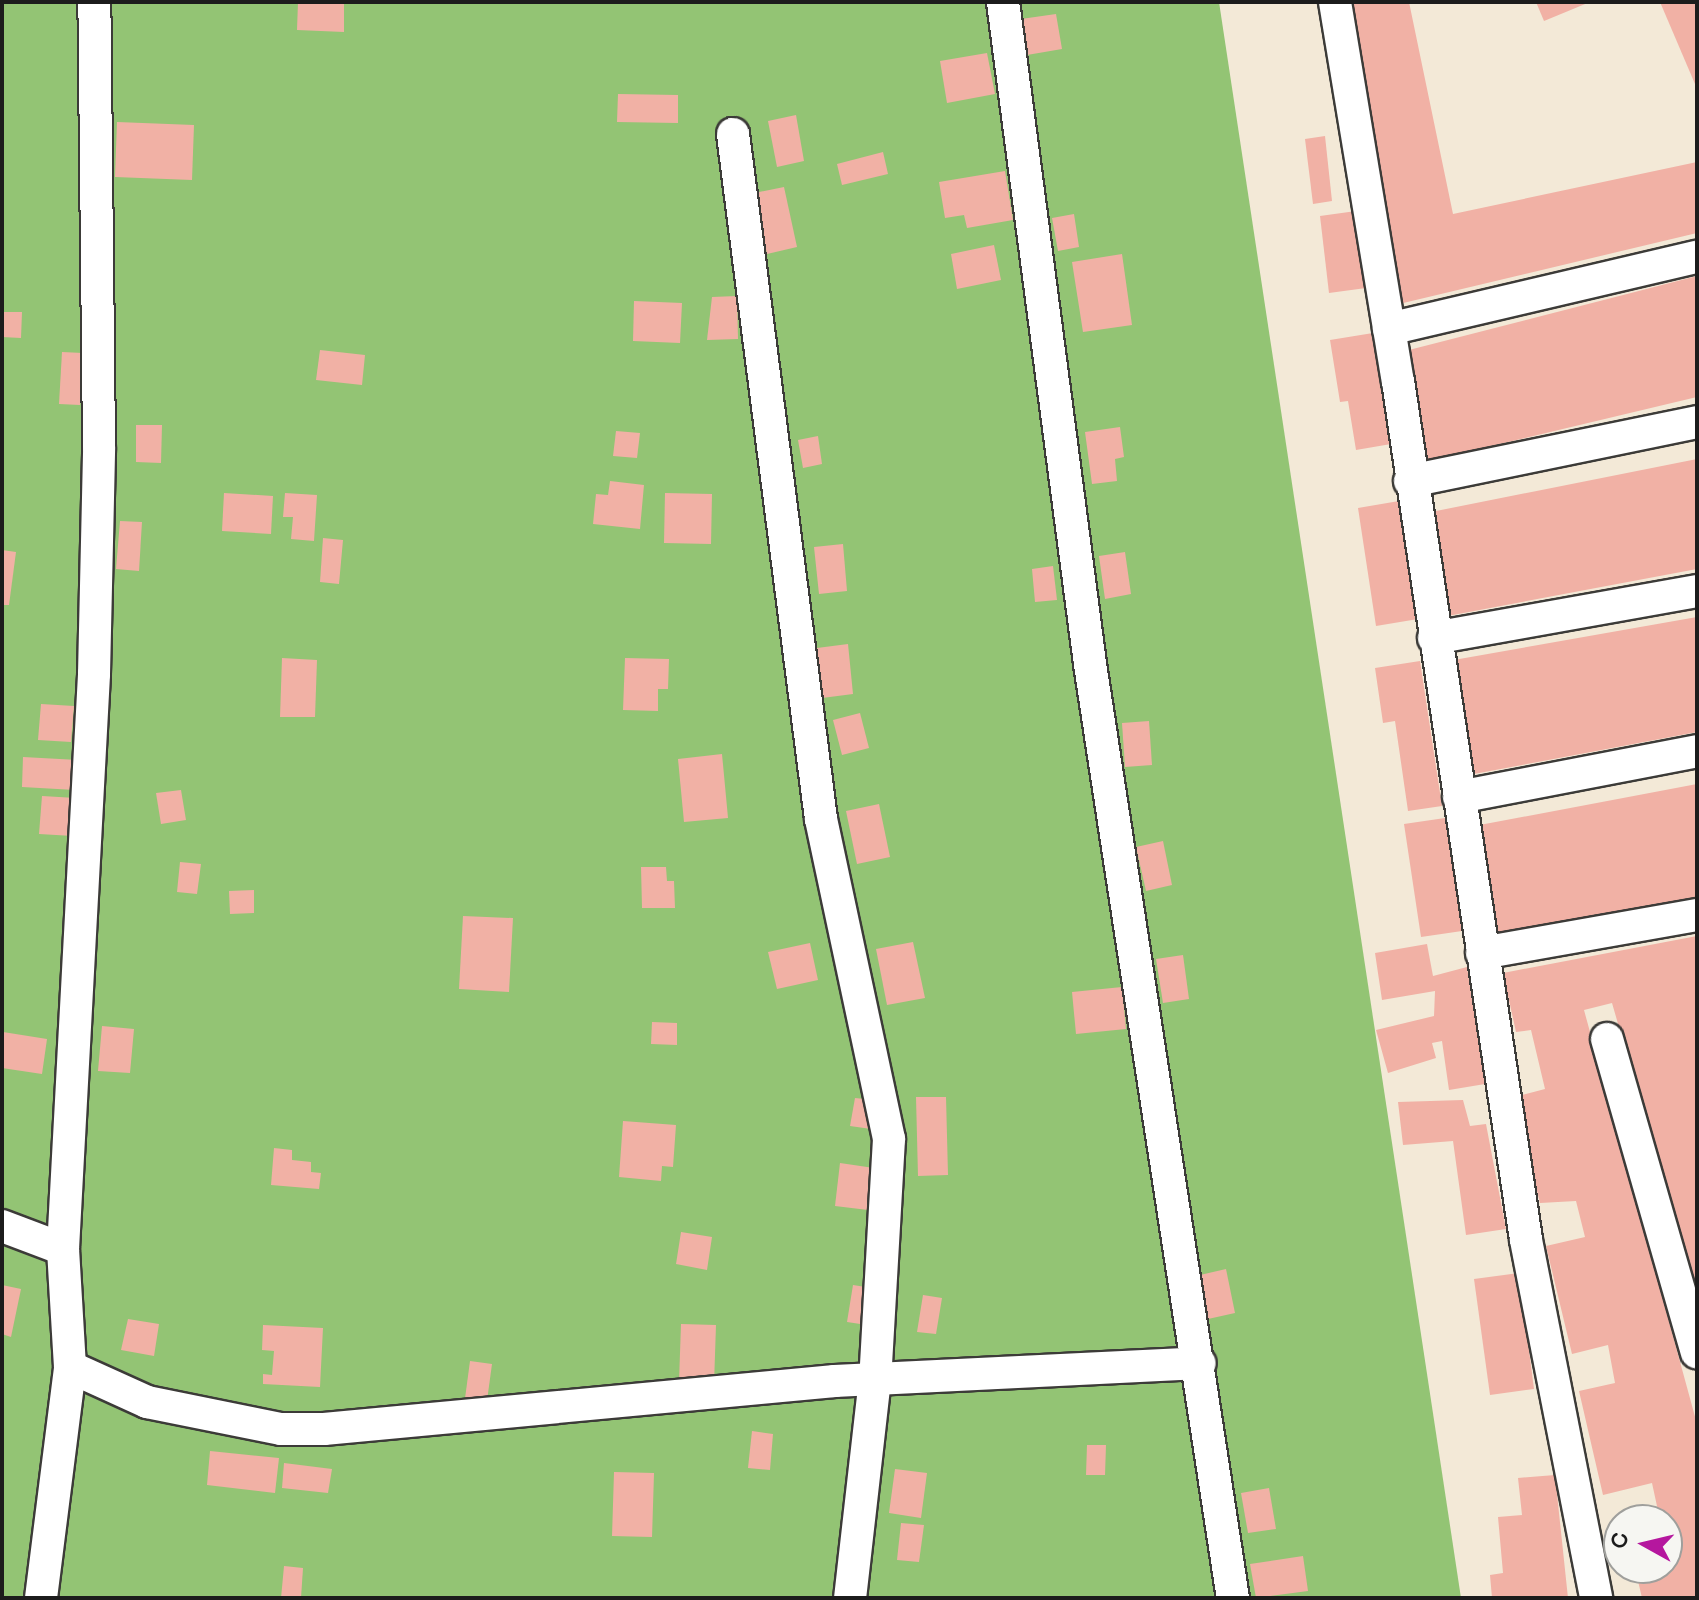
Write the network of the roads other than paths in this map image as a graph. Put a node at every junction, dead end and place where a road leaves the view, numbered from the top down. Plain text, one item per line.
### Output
1 (94, 2) edge
2 (1003, 2) edge
3 (1335, 2) edge
4 (733, 134) dead end
5 (1697, 257) edge
6 (1389, 329) junction
7 (1697, 422) edge
8 (1410, 481) junction
9 (1697, 591) edge
10 (1434, 638) junction
11 (1697, 751) edge
12 (1459, 797) junction
13 (1697, 915) edge
14 (1482, 953) junction
15 (1607, 1039) dead end
16 (2, 1226) edge
17 (63, 1249) junction
18 (1697, 1352) edge
19 (1200, 1363) junction
20 (70, 1367) junction
21 (875, 1379) junction
22 (41, 1598) edge
23 (850, 1598) edge
24 (1233, 1598) edge
25 (1596, 1598) edge

1 - 17 lane
2 - 19 lane
3 - 6 lane
4 - 21 lane
5 - 6 lane
6 - 8 lane
7 - 8 lane
8 - 10 lane
9 - 10 lane
10 - 12 lane
11 - 12 lane
12 - 14 lane
13 - 14 lane
14 - 25 lane
15 - 18 lane
16 - 17 lane
17 - 20 lane
19 - 21 lane
19 - 24 lane
20 - 21 lane
20 - 22 lane
21 - 23 lane

